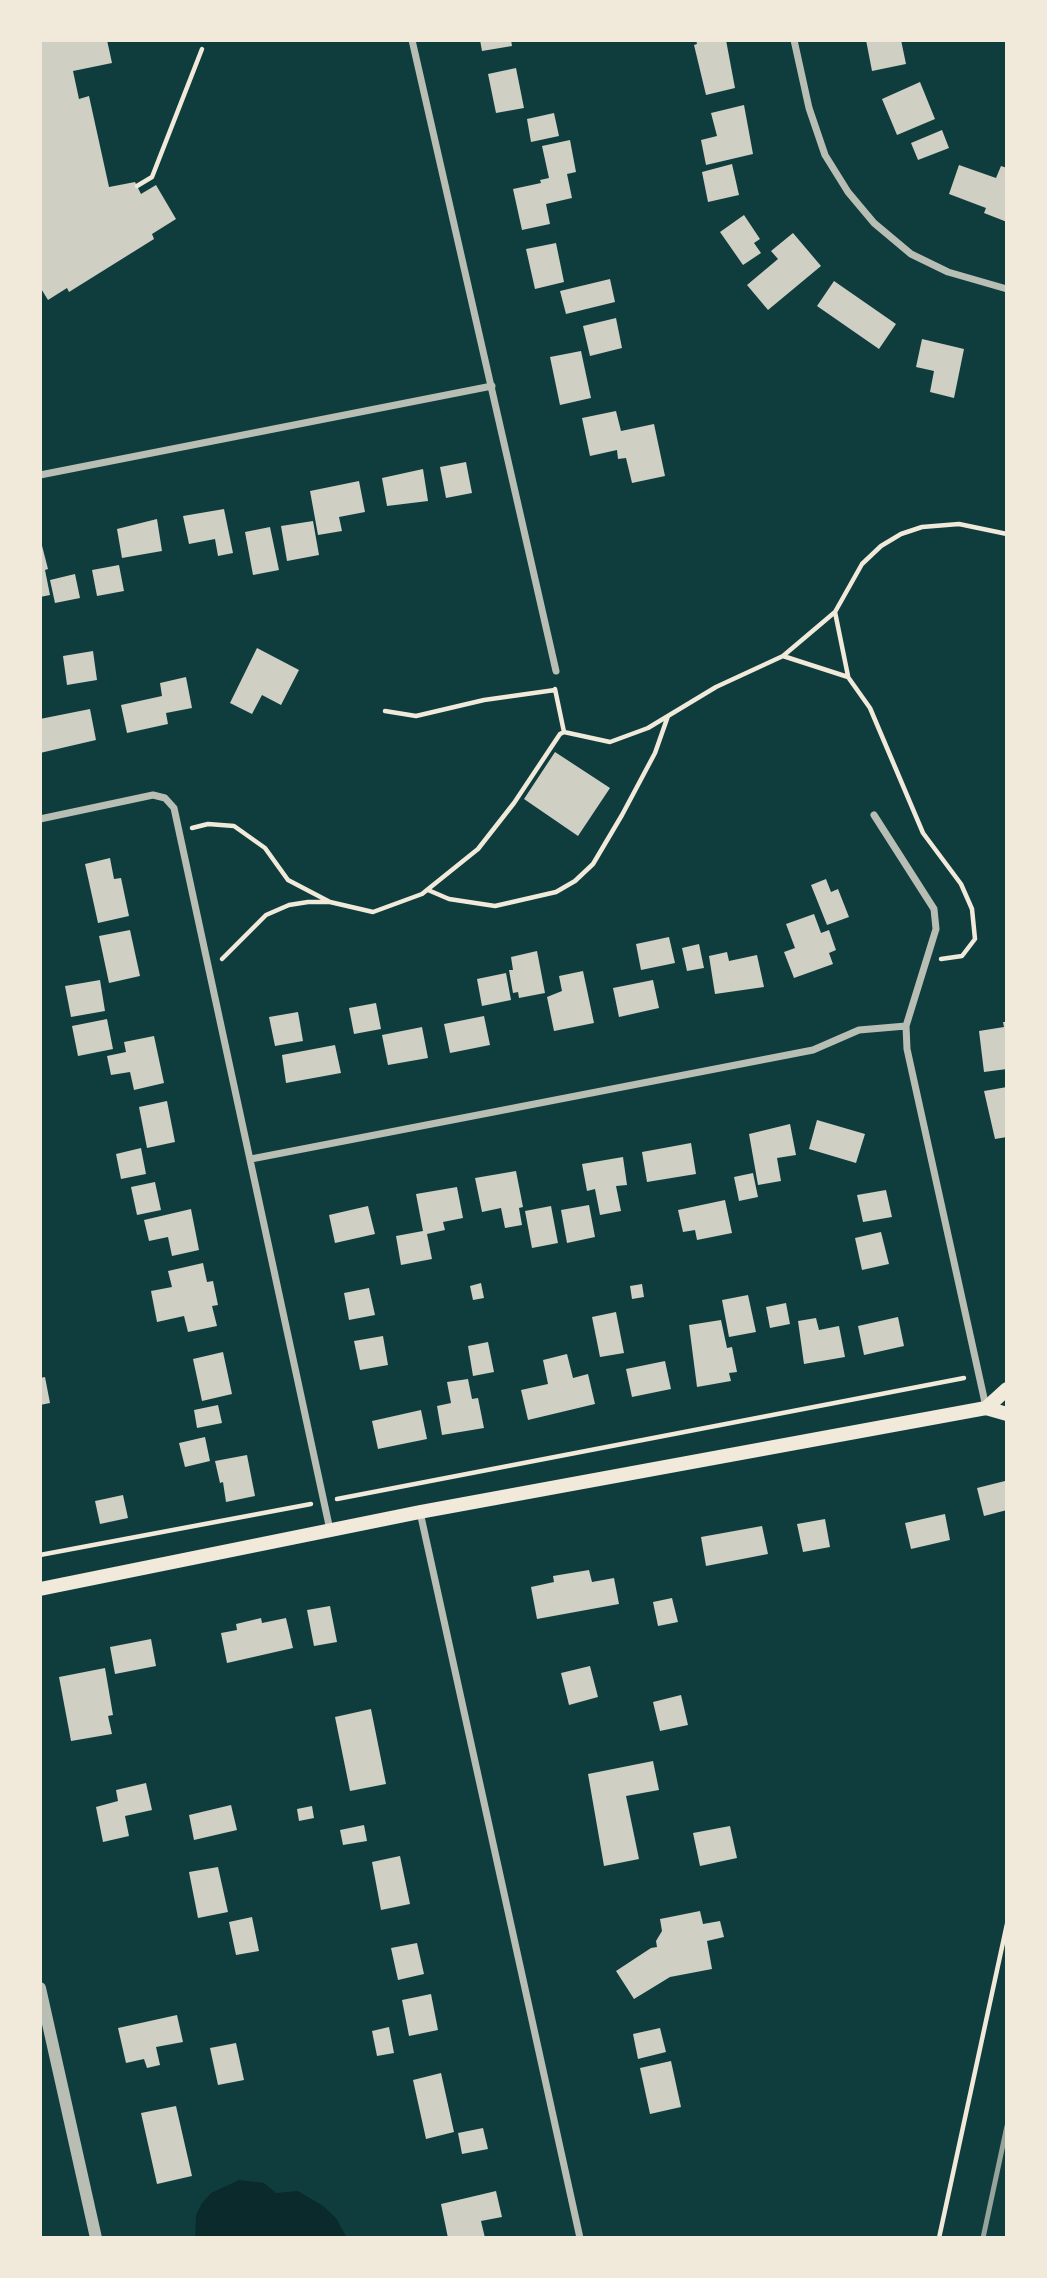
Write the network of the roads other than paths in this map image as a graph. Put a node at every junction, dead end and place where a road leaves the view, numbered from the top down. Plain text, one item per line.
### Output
1 (412, 40) edge
2 (794, 40) edge
3 (1007, 289) edge
4 (492, 386) junction
5 (40, 475) edge
6 (555, 670) road end
7 (874, 815) dead end
8 (40, 818) edge
9 (906, 1026) junction
10 (251, 1159) junction
11 (1007, 1389) edge
12 (986, 1408) junction
13 (1007, 1415) edge
14 (420, 1512) junction
15 (330, 1530) junction
16 (40, 1589) edge
17 (40, 1988) edge
18 (96, 2238) edge
19 (580, 2238) edge

1 - 4 street
2 - 3 street
4 - 5 street
4 - 6 street
7 - 9 street
8 - 10 street
9 - 10 street
9 - 12 street
10 - 15 street
11 - 12 main road
12 - 13 main road
12 - 14 main road
14 - 15 main road
14 - 19 street
15 - 16 main road
17 - 18 street

